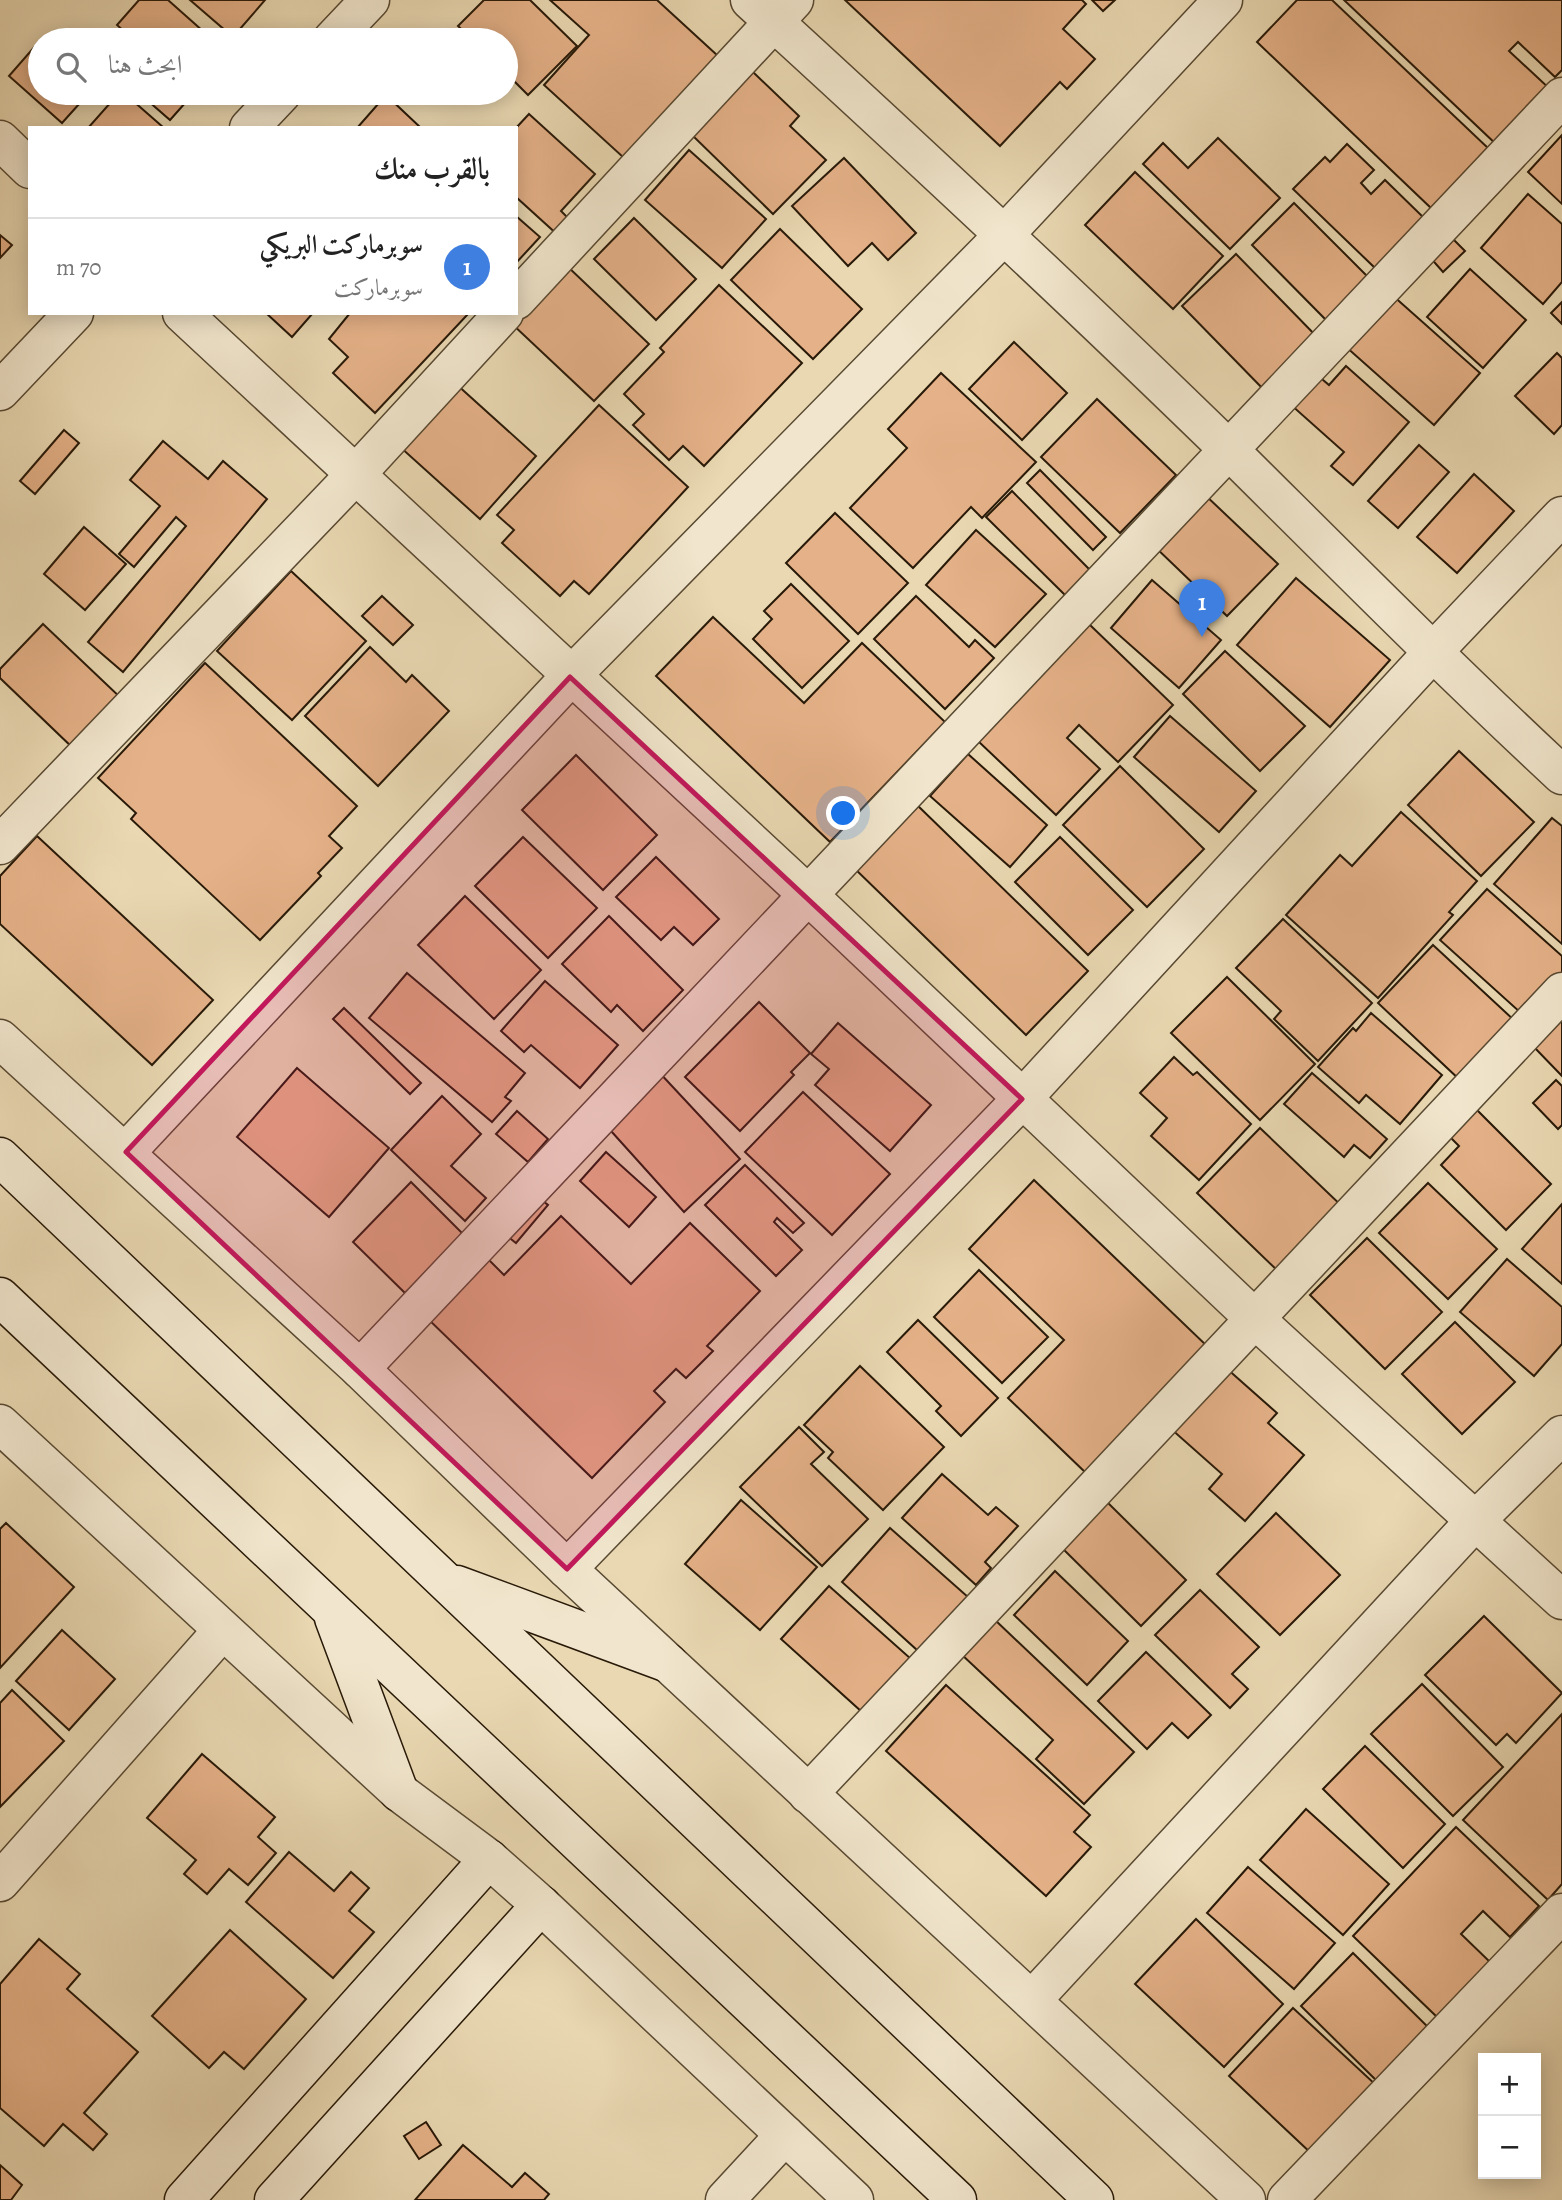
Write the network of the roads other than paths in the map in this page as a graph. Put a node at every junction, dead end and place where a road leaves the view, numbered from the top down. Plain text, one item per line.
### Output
1 (370, 0) edge
2 (1223, 0) edge
3 (772, 7) edge
4 (343, 28) edge
5 (1562, 97) edge
6 (271, 105) edge
7 (251, 126) edge
8 (0, 140) edge
9 (28, 167) edge
10 (1004, 235) junction
11 (518, 298) edge
12 (72, 315) edge
13 (185, 315) edge
14 (502, 315) edge
15 (0, 391) edge
16 (1227, 448) junction
17 (356, 474) junction
18 (1562, 516) edge
19 (1432, 653) junction
20 (570, 677) junction
21 (1562, 775) edge
22 (0, 845) edge
23 (807, 894) junction
24 (1562, 992) edge
25 (0, 1039) edge
26 (1022, 1099) junction
27 (126, 1152) junction
28 (0, 1157) edge
29 (0, 1297) edge
30 (1255, 1319) junction
31 (360, 1369) junction
32 (0, 1424) edge
33 (1562, 1435) edge
34 (1474, 1522) junction
35 (567, 1569) junction
36 (443, 1580) junction
37 (1562, 1600) edge
38 (331, 1609) junction
39 (222, 1631) junction
40 (668, 1663) junction
41 (399, 1792) junction
42 (808, 1794) junction
43 (489, 1859) junction
44 (0, 1882) edge
45 (541, 1905) junction
46 (1562, 1913) edge
47 (1032, 2000) junction
48 (785, 2135) junction
49 (184, 2200) edge
50 (274, 2200) edge
51 (725, 2200) edge
52 (854, 2200) edge
53 (957, 2200) edge
54 (1094, 2200) edge
55 (1246, 2200) edge
56 (1287, 2200) edge

1 - 4 street
2 - 10 street
3 - 10 street
3 - 11 street
5 - 16 street
6 - 7 street
8 - 9 street
10 - 16 street
10 - 20 street
12 - 15 street
13 - 17 street
14 - 17 street
16 - 19 street
16 - 23 street
17 - 20 street
17 - 22 street
18 - 19 street
19 - 21 street
19 - 26 street
20 - 23 street
20 - 27 street
23 - 26 street
23 - 31 street
24 - 30 street
25 - 27 street
26 - 30 street
26 - 35 street
27 - 31 street
28 - 36 street
29 - 38 street
30 - 34 street
30 - 42 street
31 - 35 street
32 - 39 street
33 - 34 street
34 - 37 street
34 - 47 street
35 - 40 street
36 - 40 street
36 - 54 street
38 - 41 street
38 - 53 street
39 - 41 street
39 - 44 street
40 - 42 street
41 - 43 street
42 - 47 street
43 - 45 street
43 - 49 street
45 - 48 street
45 - 50 street
46 - 56 street
47 - 55 street
48 - 51 street
48 - 52 street

